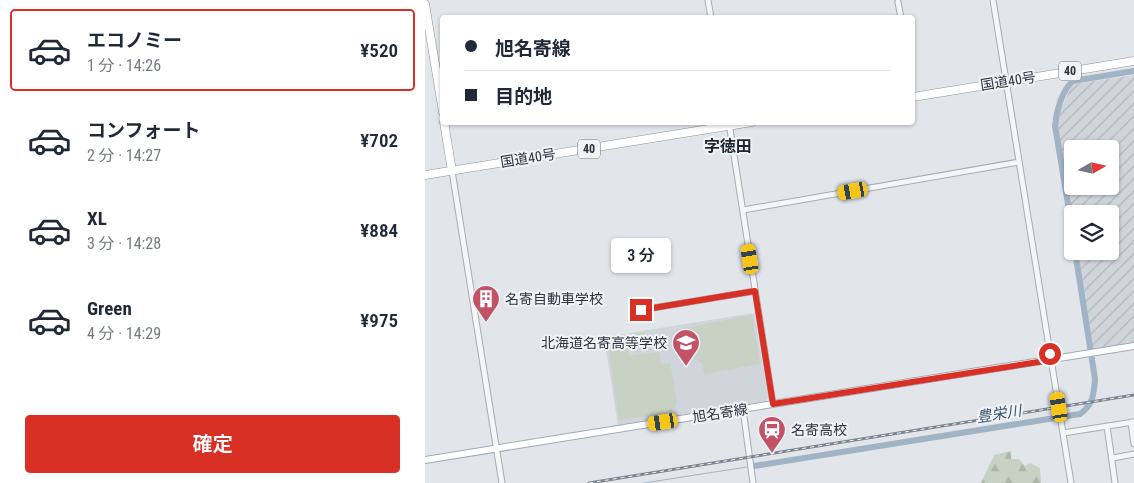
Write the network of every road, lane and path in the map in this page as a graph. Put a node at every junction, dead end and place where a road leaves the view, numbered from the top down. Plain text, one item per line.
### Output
1 (708, 0) edge
2 (993, 0) edge
3 (898, 2) dead end
4 (425, 4) edge
5 (710, 15) edge
6 (900, 15) edge
7 (1134, 61) edge
8 (1006, 82) junction
9 (440, 94) edge
10 (915, 97) edge
11 (444, 125) edge
12 (723, 125) edge
13 (729, 125) edge
14 (1019, 162) junction
15 (452, 171) junction
16 (425, 175) edge
17 (743, 210) junction
18 (755, 291) junction
19 (641, 310) dead end
20 (1134, 346) edge
21 (1051, 360) junction
22 (773, 404) junction
23 (743, 409) junction
24 (1132, 422) edge
25 (1107, 426) junction
26 (1063, 433) junction
27 (1134, 444) edge
28 (496, 449) junction
29 (1134, 454) edge
30 (1113, 458) junction
31 (425, 460) edge
32 (502, 483) edge
33 (753, 483) edge
34 (1071, 483) edge
35 (1115, 483) edge

1 - 5 street
2 - 8 street
3 - 6 street
4 - 9 highway
7 - 8 highway, 国道40号 / 40
8 - 10 highway, 国道40号 / 40
8 - 14 street
11 - 15 highway
12 - 15 highway, 国道40号 / 40
13 - 17 street
14 - 17 street
14 - 21 street
15 - 16 highway, 国道40号 / 40
15 - 28 street
17 - 18 street
18 - 19 street
18 - 22 street
20 - 21 main road, 旭名寄線
21 - 22 main road, 旭名寄線
21 - 26 street
22 - 23 main road, 旭名寄線
23 - 28 main road, 旭名寄線
23 - 33 street
24 - 25 street
24 - 27 street
25 - 26 street
25 - 30 street
26 - 34 street
28 - 31 main road, 旭名寄線
28 - 32 street
29 - 30 street
30 - 35 street

